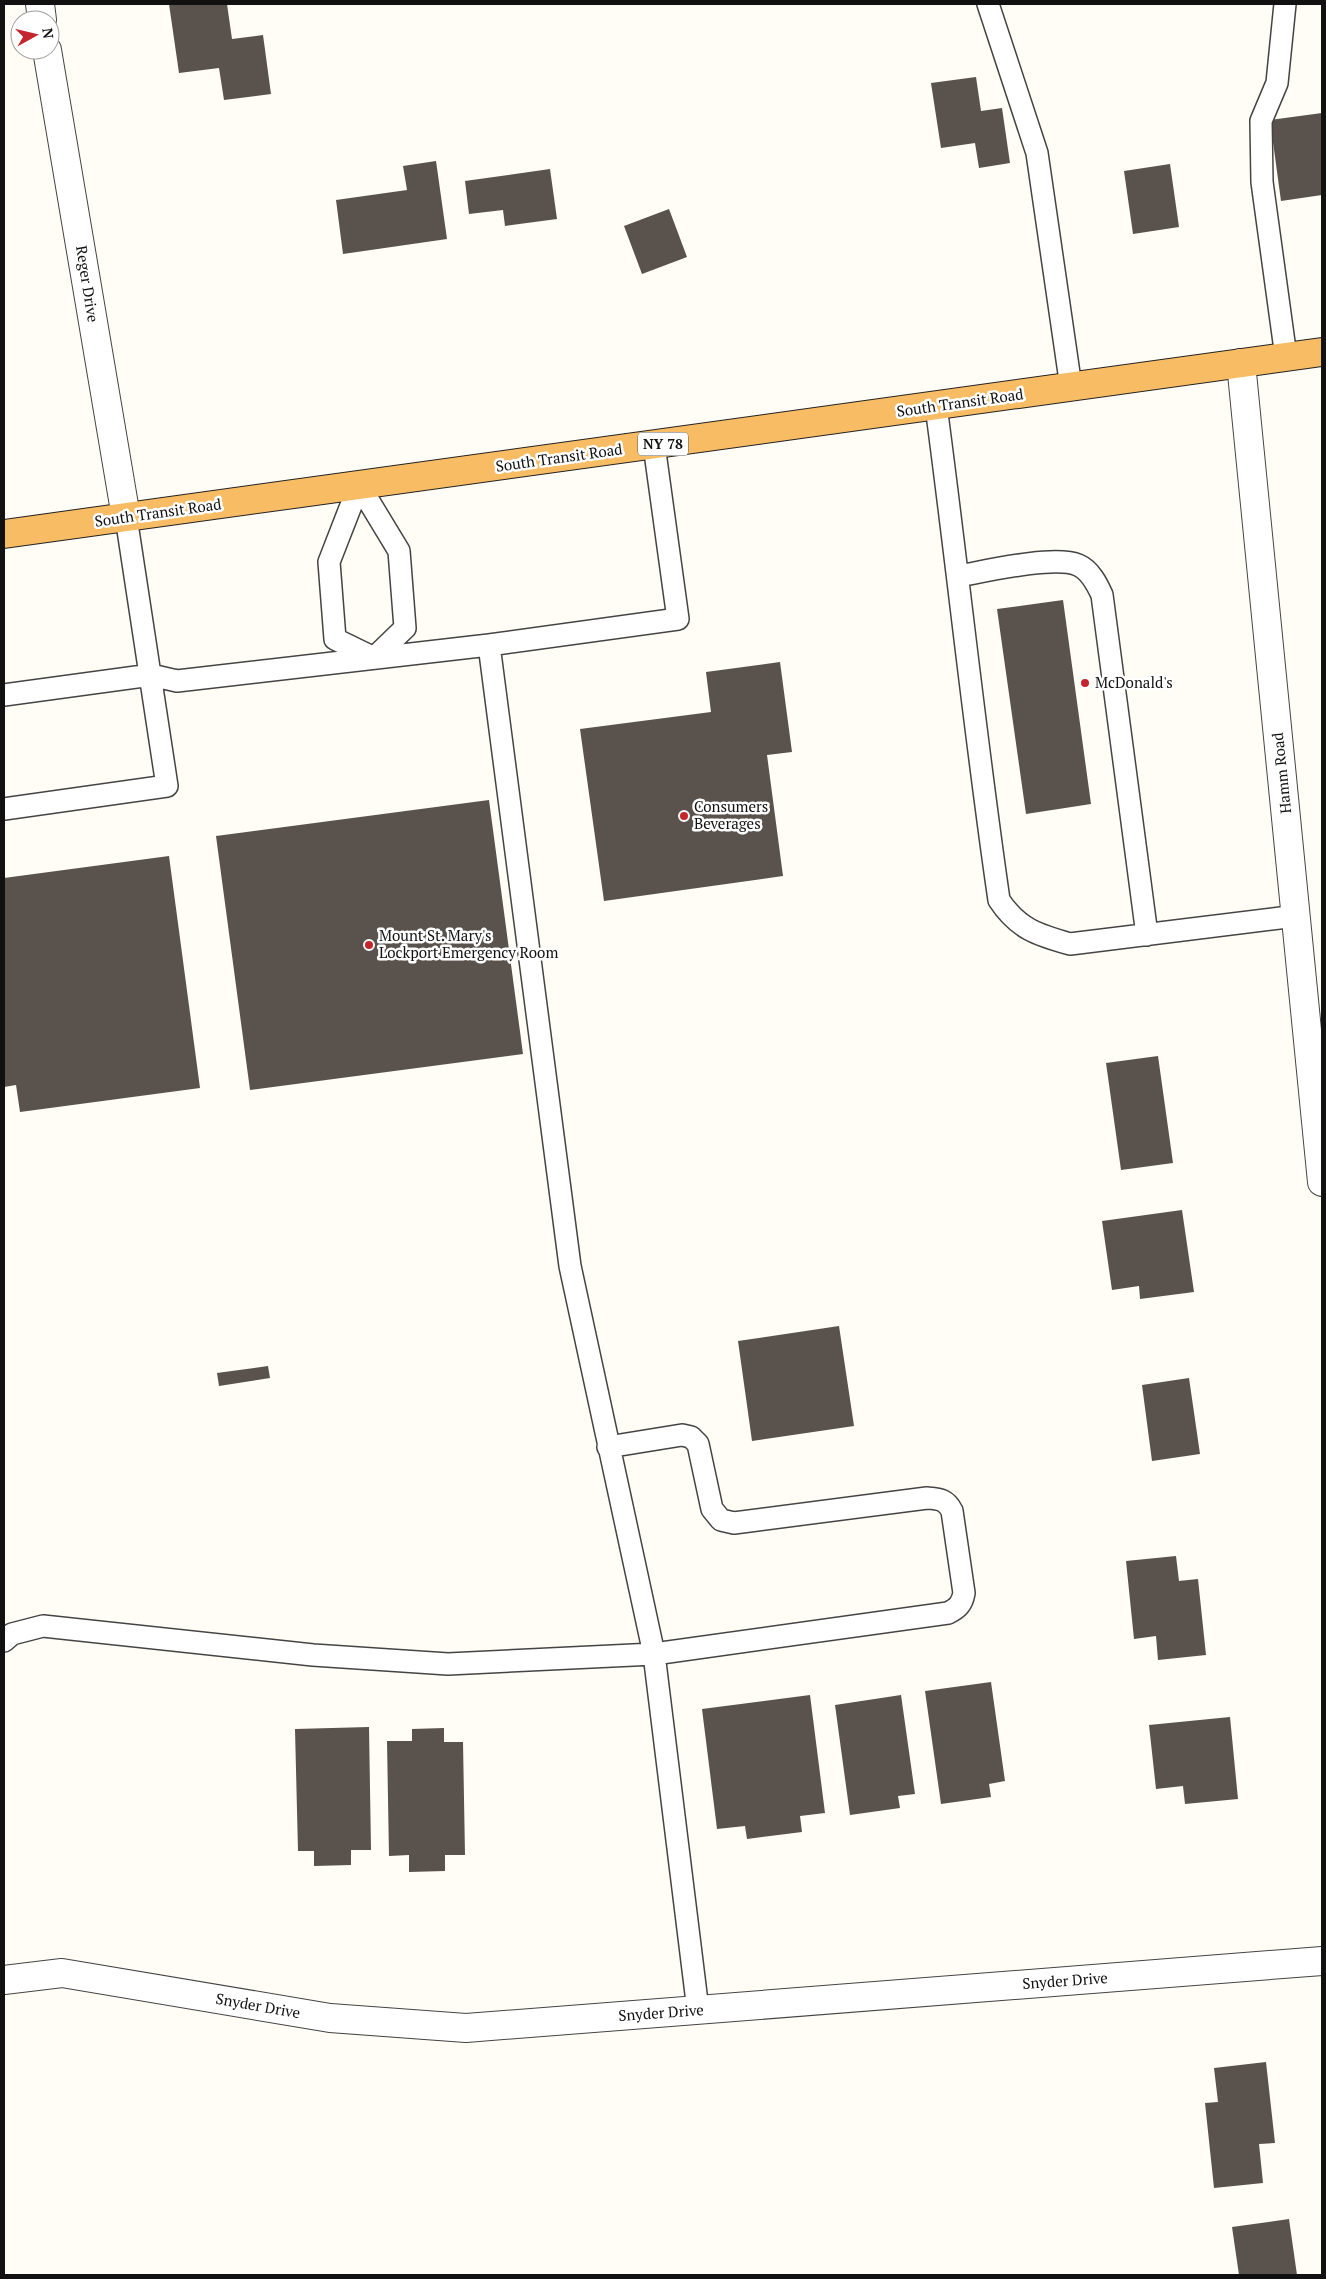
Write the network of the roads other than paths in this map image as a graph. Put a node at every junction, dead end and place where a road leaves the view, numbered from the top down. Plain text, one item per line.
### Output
1 (988, 4) edge
2 (1285, 4) edge
3 (50, 60) edge
4 (1322, 352) edge
5 (1286, 357) junction
6 (1241, 363) junction
7 (1071, 387) junction
8 (936, 406) junction
9 (654, 445) junction
10 (359, 485) junction
11 (126, 517) junction
12 (4, 534) edge
13 (959, 576) junction
14 (490, 645) junction
15 (374, 658) junction
16 (151, 675) junction
17 (4, 696) edge
18 (4, 808) edge
19 (1296, 916) junction
20 (1147, 935) junction
21 (1322, 1182) edge
22 (608, 1447) junction
23 (4, 1641) edge
24 (654, 1654) junction
25 (1322, 1961) edge
26 (4, 1980) edge
27 (698, 2010) junction

1 - 7 lane
2 - 5 lane
3 - 11 street, Reger Drive
4 - 5 highway, South Transit Road / NY 78
5 - 6 highway, South Transit Road / NY 78
6 - 7 highway, South Transit Road / NY 78
6 - 19 street, Hamm Road
7 - 8 highway, South Transit Road / NY 78
8 - 9 highway, South Transit Road / NY 78
8 - 13 lane
9 - 10 highway, South Transit Road / NY 78
9 - 14 lane
10 - 11 highway, South Transit Road / NY 78
10 - 15 lane
10 - 15 lane
11 - 12 highway, South Transit Road / NY 78
11 - 16 lane
13 - 20 lane
13 - 20 lane
14 - 15 lane
14 - 22 lane
15 - 16 lane
16 - 17 lane
16 - 18 lane
19 - 20 lane
19 - 21 street, Hamm Road
22 - 24 lane
22 - 24 lane
23 - 24 lane
24 - 27 lane
25 - 27 street, Snyder Drive
26 - 27 street, Snyder Drive

